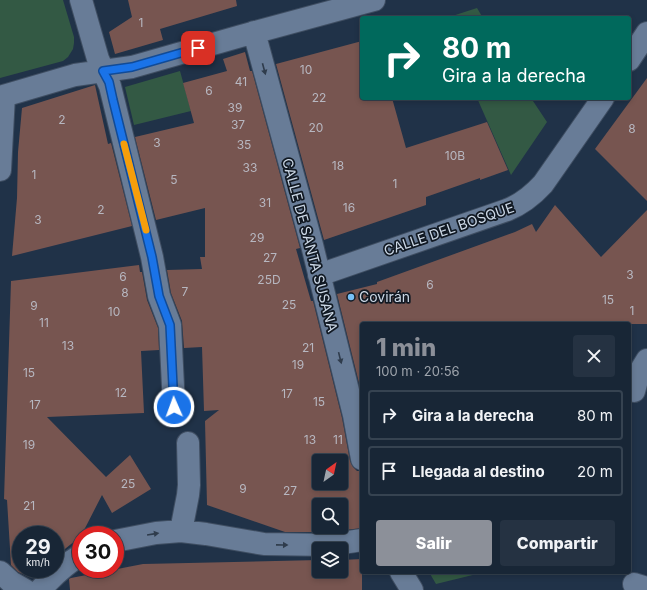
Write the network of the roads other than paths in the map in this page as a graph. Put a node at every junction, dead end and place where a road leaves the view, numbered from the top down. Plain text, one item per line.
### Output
1 (82, 0) edge
2 (374, 0) edge
3 (254, 32) junction
4 (647, 33) edge
5 (631, 57) edge
6 (103, 71) junction
7 (2, 96) edge
8 (602, 100) edge
9 (0, 170) edge
10 (319, 275) junction
11 (647, 360) edge
12 (637, 391) edge
13 (174, 407) dead end
14 (359, 429) edge
15 (360, 439) edge
16 (188, 443) dead end
17 (181, 531) junction
18 (124, 539) edge
19 (360, 540) edge
20 (72, 560) edge
21 (0, 572) edge
22 (402, 574) edge
23 (25, 590) edge
24 (40, 590) edge
25 (412, 590) edge

1 - 6 street
2 - 3 street
3 - 6 street
3 -> 10 street, CALLE DE SANTA SUSANA
4 - 5 street
6 - 7 street
6 - 13 street
7 - 9 street
8 - 10 street, CALLE DEL BOSQUE
10 -> 14 street, CALLE DE SANTA SUSANA
11 - 12 street
14 - 15 street, CALLE DE SANTA SUSANA
16 - 17 street
18 -> 17 street
17 -> 19 street
20 - 24 street
21 - 23 street
22 - 25 street

